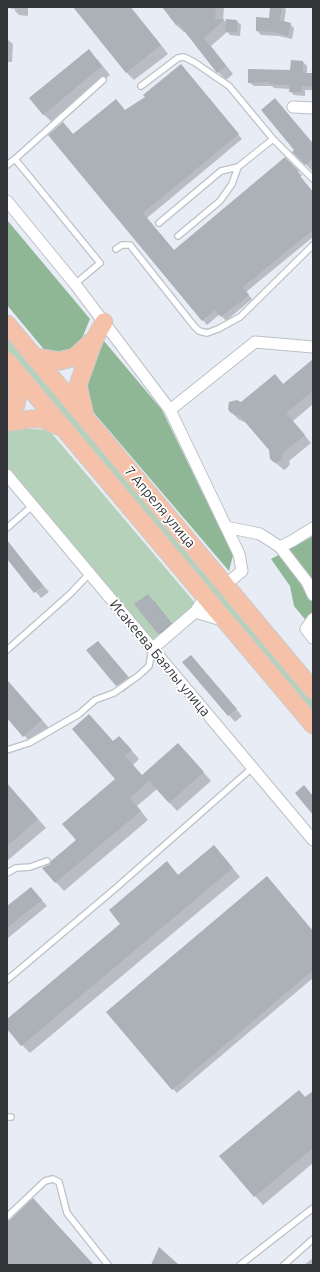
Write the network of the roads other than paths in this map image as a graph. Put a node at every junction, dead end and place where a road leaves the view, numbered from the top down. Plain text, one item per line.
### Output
1 (103, 80) dead end
2 (141, 86) dead end
3 (294, 107) dead end
4 (313, 108) edge
5 (273, 139) junction
6 (15, 159) junction
7 (7, 166) edge
8 (238, 167) junction
9 (313, 179) edge
10 (7, 201) edge
11 (159, 223) dead end
12 (178, 236) dead end
13 (313, 245) edge
14 (116, 249) dead end
15 (75, 284) junction
16 (104, 322) junction
17 (7, 324) edge
18 (94, 340) junction
19 (313, 347) edge
20 (35, 357) junction
21 (12, 366) edge
22 (170, 410) junction
23 (7, 417) edge
24 (85, 418) junction
25 (7, 423) edge
26 (64, 429) junction
27 (7, 476) edge
28 (32, 506) junction
29 (226, 527) junction
30 (7, 528) edge
31 (313, 528) edge
32 (280, 547) junction
33 (89, 574) junction
34 (225, 585) junction
35 (313, 595) edge
36 (205, 598) junction
37 (195, 612) junction
38 (313, 619) edge
39 (226, 621) junction
40 (313, 638) edge
41 (152, 649) junction
42 (7, 650) edge
43 (313, 690) edge
44 (313, 725) edge
45 (7, 750) edge
46 (252, 768) junction
47 (313, 840) edge
48 (47, 861) dead end
49 (7, 872) edge
50 (7, 980) edge
51 (313, 1208) edge
52 (7, 1217) edge
53 (313, 1239) edge
54 (108, 1265) edge
55 (240, 1265) edge
56 (284, 1265) edge

1 - 6 lane
2 - 5 lane
3 - 4 street
5 - 8 lane
5 - 9 lane
6 - 7 lane
6 - 15 lane
8 - 11 lane
8 - 12 lane
10 - 15 street
13 - 14 lane
15 - 16 street
16 - 18 main road
16 - 22 street
17 - 20 main road, 7 Апреля улица
18 - 20 main road
18 - 24 main road
19 - 22 street
20 - 24 main road, 7 Апреля улица
21 - 23 main road
21 - 26 main road, 7 Апреля улица
22 - 29 street
24 - 34 main road, 7 Апреля улица
25 - 26 main road
26 - 36 main road, 7 Апреля улица
27 - 28 street, Исакеева Баялы улица
28 - 30 lane
28 - 33 street, Исакеева Баялы улица
29 - 32 street
29 - 34 street
31 - 32 street
32 - 35 street
33 - 41 street, Исакеева Баялы улица
33 - 42 lane
34 - 43 main road, 7 Апреля улица
36 - 37 street
36 - 39 main road, 7 Апреля улица
37 - 39 street
37 - 41 street
38 - 40 street
39 - 44 main road, 7 Апреля улица
41 - 45 lane
41 - 46 street, Исакеева Баялы улица
46 - 47 street, Исакеева Баялы улица
46 - 50 lane
48 - 49 lane
51 - 55 lane
52 - 54 lane
53 - 56 lane

